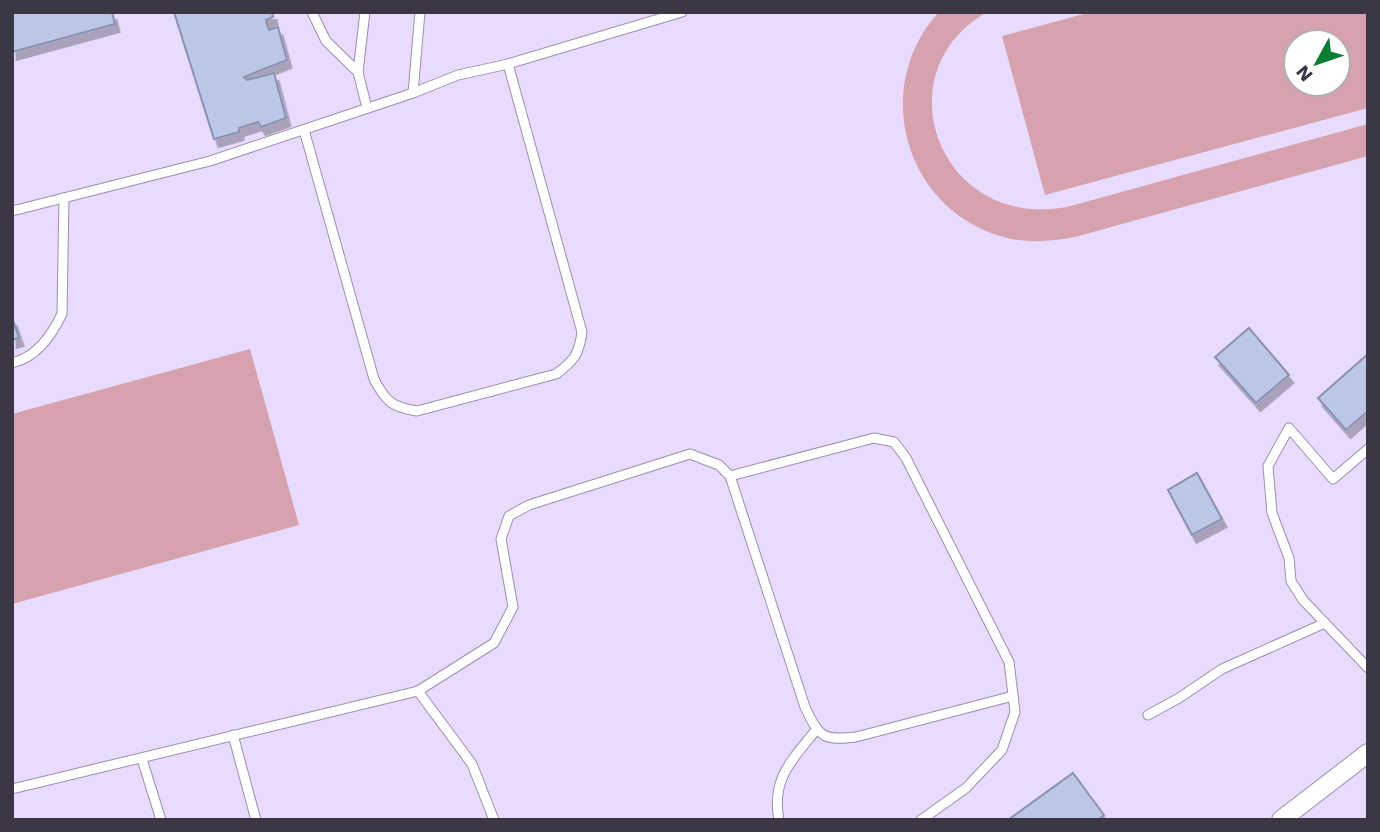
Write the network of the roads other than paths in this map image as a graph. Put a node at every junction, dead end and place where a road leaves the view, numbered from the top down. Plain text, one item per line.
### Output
1 (312, 12) edge
2 (365, 12) edge
3 (420, 12) edge
4 (682, 12) edge
5 (508, 64) junction
6 (358, 72) junction
7 (413, 93) junction
8 (367, 108) junction
9 (304, 130) junction
10 (64, 198) junction
11 (12, 211) edge
12 (12, 363) edge
13 (1368, 449) edge
14 (730, 476) junction
15 (1325, 623) junction
16 (1368, 668) edge
17 (418, 691) junction
18 (1013, 696) junction
19 (1148, 715) dead end
20 (816, 730) junction
21 (233, 735) junction
22 (1368, 753) edge
23 (142, 759) junction
24 (12, 789) edge
25 (161, 820) edge
26 (256, 820) edge
27 (494, 820) edge
28 (779, 820) edge
29 (921, 820) edge
30 (1281, 820) edge

1 - 6 lane
2 - 6 lane
3 - 7 lane
4 - 5 lane
5 - 7 lane
5 - 9 lane
6 - 8 lane
7 - 8 lane
8 - 9 lane
9 - 10 lane
10 - 11 lane
10 - 12 lane
13 - 15 lane
14 - 17 lane
14 - 18 lane
14 - 20 lane
15 - 16 lane
15 - 19 lane
17 - 21 lane
17 - 27 lane
18 - 20 lane
18 - 29 lane
20 - 28 lane
21 - 23 lane
21 - 26 lane
22 - 30 street
23 - 24 lane
23 - 25 lane

